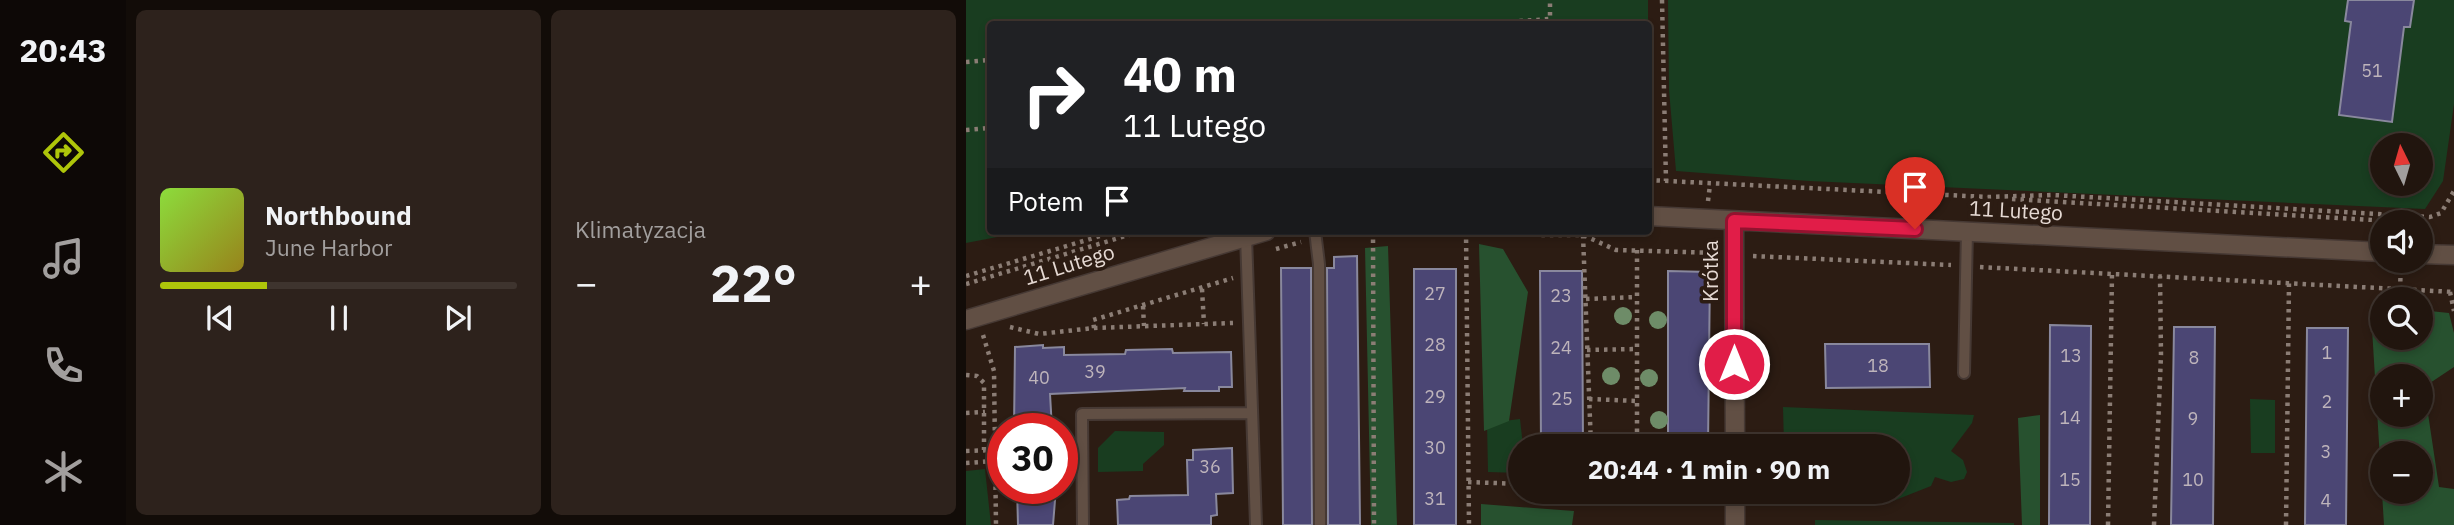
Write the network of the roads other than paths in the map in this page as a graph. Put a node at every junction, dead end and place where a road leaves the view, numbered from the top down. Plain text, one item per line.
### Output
1 (1652, 216) edge
2 (1734, 221) junction
3 (1976, 232) junction
4 (1250, 235) edge
5 (1315, 235) edge
6 (1246, 236) junction
7 (2370, 251) edge
8 (2433, 254) edge
9 (2454, 255) edge
10 (966, 320) edge
11 (1964, 373) dead end
12 (1251, 413) junction
13 (1735, 434) edge
14 (1735, 504) edge
15 (1083, 525) edge
16 (1255, 525) edge
17 (1320, 525) edge
18 (1735, 525) edge

1 - 2 street, 11 Lutego
2 - 3 street, 11 Lutego
2 - 13 street, Krótka
3 - 7 street, 11 Lutego
3 - 11 lane
4 - 6 street, 11 Lutego
5 - 17 lane
6 - 10 street, 11 Lutego
6 - 12 lane
8 - 9 street
12 - 15 lane
12 - 16 lane
14 - 18 street

